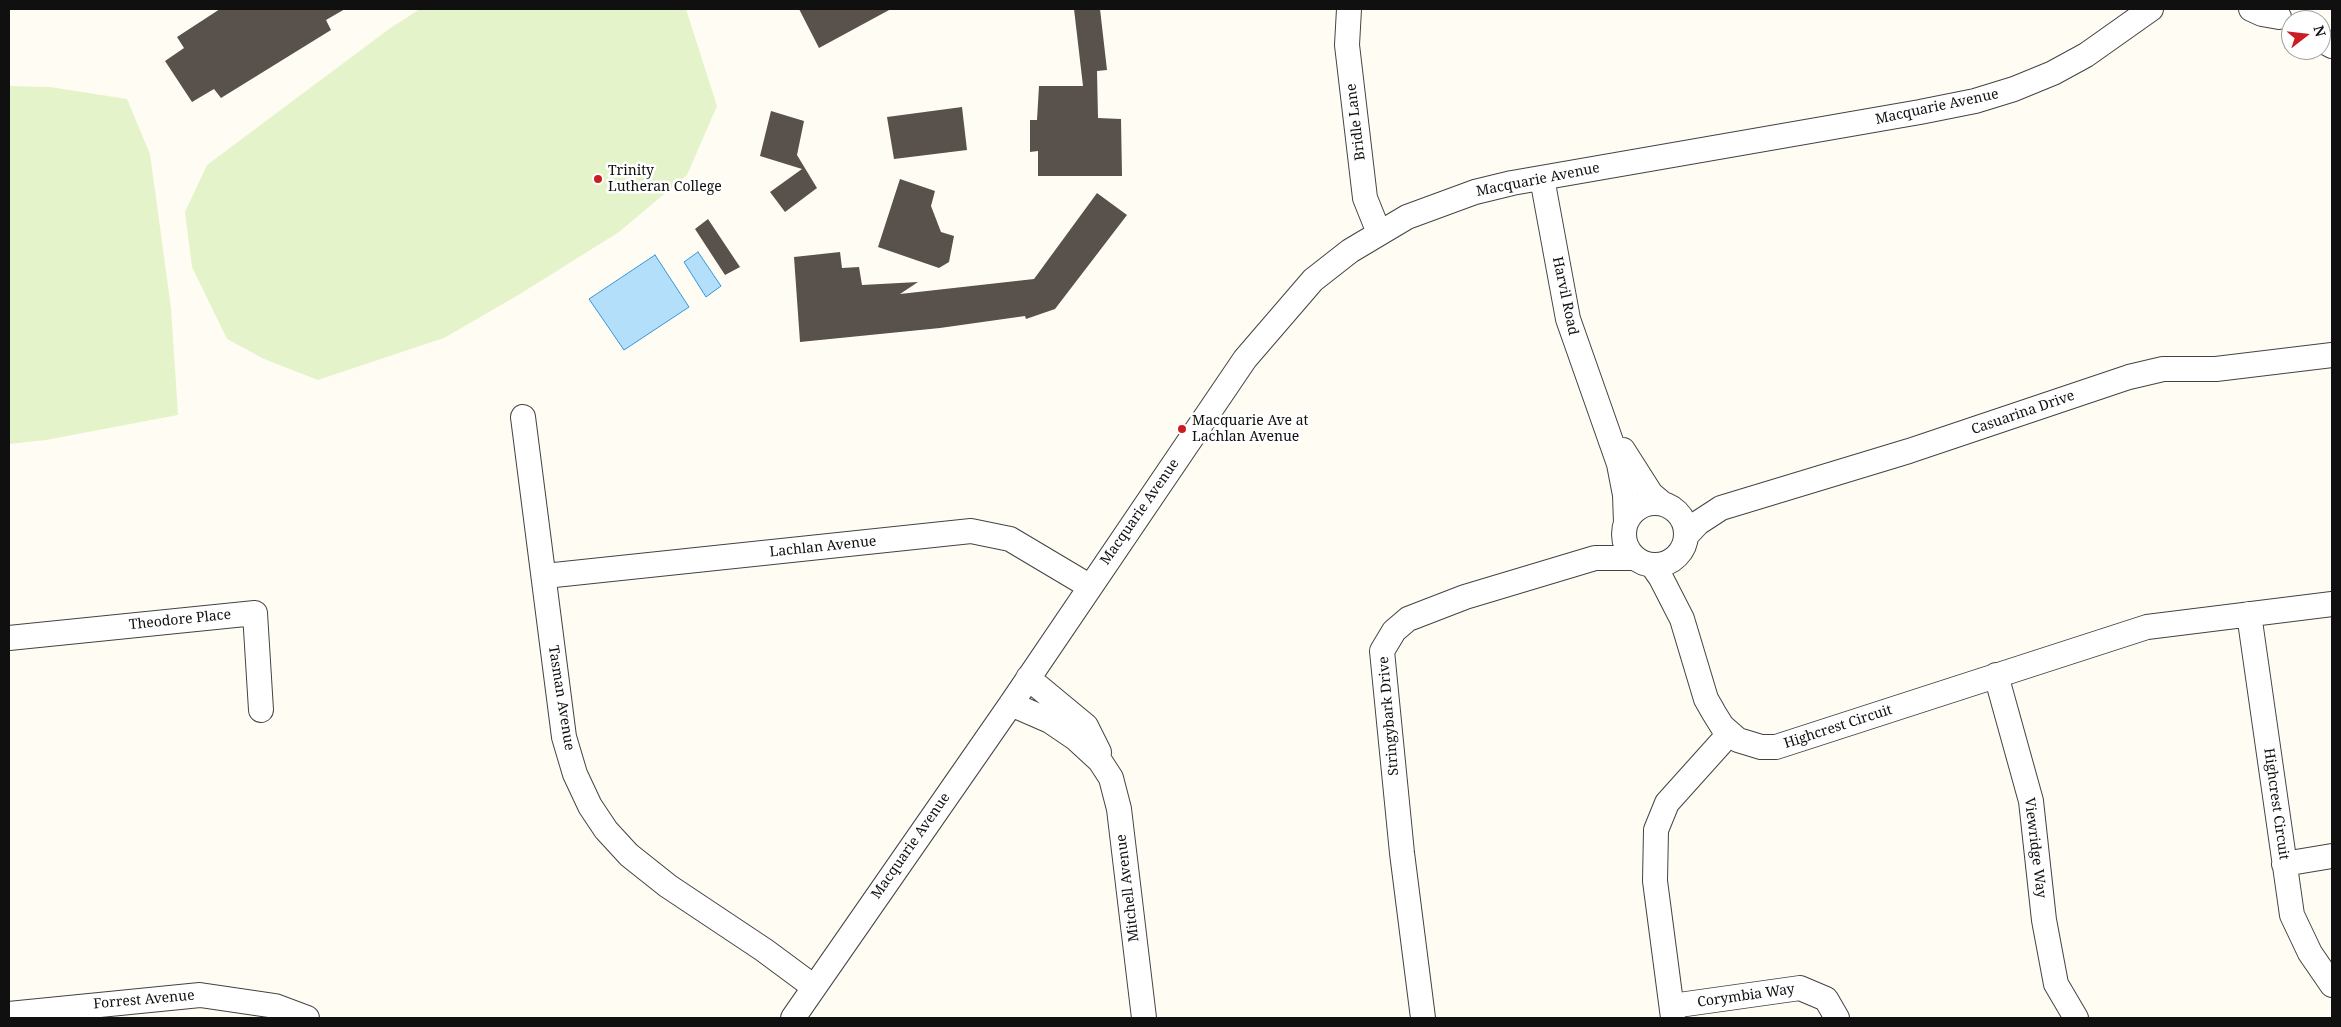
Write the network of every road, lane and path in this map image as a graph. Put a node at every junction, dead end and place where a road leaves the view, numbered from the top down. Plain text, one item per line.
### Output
1 (1349, 9) edge
2 (2151, 9) edge
3 (2251, 9) edge
4 (2280, 17) edge
5 (1542, 178) junction
6 (1379, 233) junction
7 (2332, 355) edge
8 (1600, 409) junction
9 (523, 417) dead end
10 (1667, 506) junction
11 (1721, 508) junction
12 (1625, 528) junction
13 (1681, 547) junction
14 (1595, 558) junction
15 (1643, 562) junction
16 (544, 576) junction
17 (1089, 586) junction
18 (2332, 604) edge
19 (2250, 614) junction
20 (1682, 619) junction
21 (9, 638) edge
22 (1996, 675) junction
23 (1028, 678) junction
24 (1011, 704) junction
25 (261, 710) dead end
26 (1729, 734) junction
27 (1100, 761) junction
28 (2332, 856) edge
29 (2284, 864) junction
30 (2332, 985) edge
31 (814, 987) junction
32 (1672, 1012) edge
33 (9, 1014) edge
34 (307, 1018) edge
35 (793, 1018) edge
36 (1144, 1018) edge
37 (1424, 1018) edge
38 (1836, 1018) edge
39 (2076, 1018) edge

1 - 6 street, Bridle Lane
2 - 5 street, Macquarie Avenue
3 - 4 street
5 - 6 street, Macquarie Avenue
5 - 8 street, Harvil Road
6 - 17 street, Macquarie Avenue
7 - 11 street, Casuarina Drive
8 - 10 street, Harvil Road
8 - 12 street, Harvil Road
9 - 16 street, Tasman Avenue
10 - 11 street, Casuarina Drive
10 - 12 street
10 - 13 street
11 - 13 street, Casuarina Drive
12 - 14 street, Stringybark Drive
12 - 15 street
13 - 15 street
13 - 20 street
14 - 15 street, Stringybark Drive
14 - 37 street, Stringybark Drive
15 - 20 street
16 - 17 street, Lachlan Avenue
16 - 31 street, Tasman Avenue
17 - 23 street, Macquarie Avenue
18 - 19 street, Highcrest Circuit
19 - 22 street, Highcrest Circuit
19 - 29 street, Highcrest Circuit
20 - 26 street
21 - 25 street, Theodore Place
22 - 26 street, Highcrest Circuit
22 - 39 street, Viewridge Way
23 - 24 street, Macquarie Avenue
23 - 27 street, Mitchell Avenue
24 - 27 street, Mitchell Avenue
24 - 31 street, Macquarie Avenue
26 - 32 street
27 - 36 street, Mitchell Avenue
28 - 29 street
29 - 30 street, Highcrest Circuit
31 - 35 street, Macquarie Avenue
32 - 38 street, Corymbia Way
33 - 34 street, Forrest Avenue

